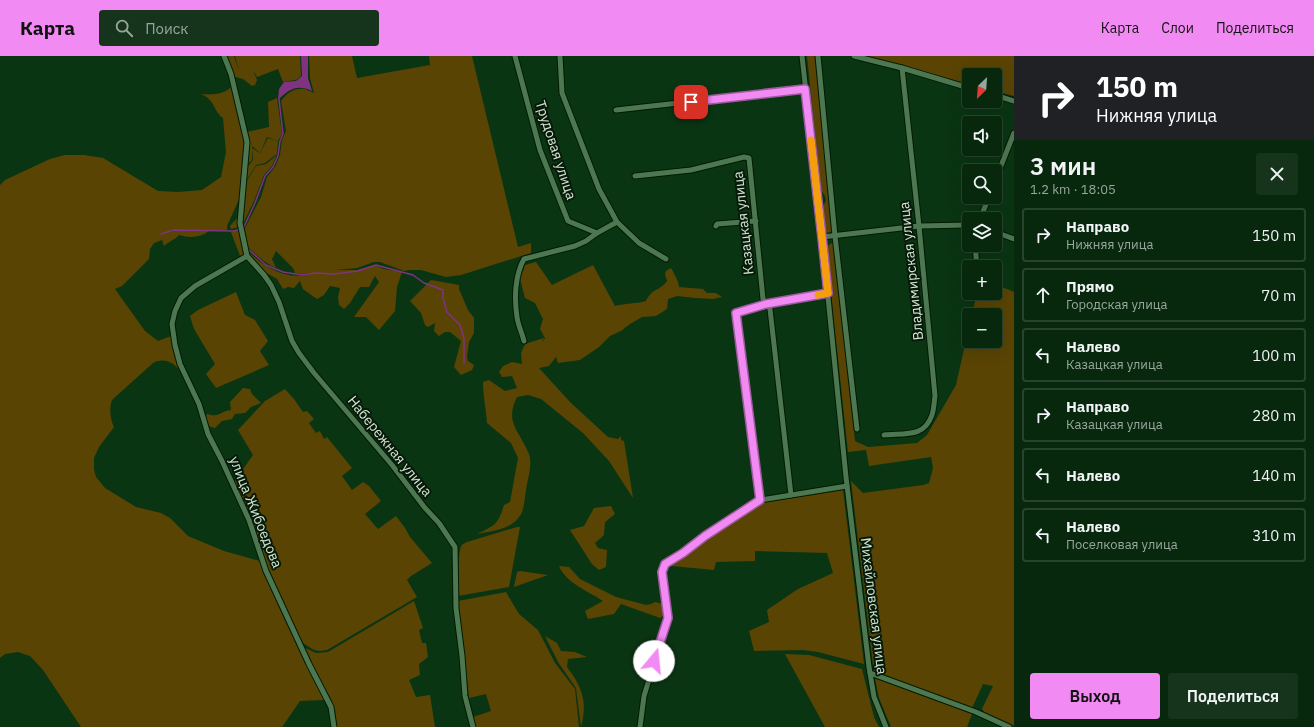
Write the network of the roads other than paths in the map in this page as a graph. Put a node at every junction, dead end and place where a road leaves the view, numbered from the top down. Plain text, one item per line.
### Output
1 (224, 56) edge
2 (514, 56) edge
3 (560, 56) edge
4 (802, 56) edge
5 (818, 56) edge
6 (854, 56) edge
7 (902, 68) junction
8 (962, 86) edge
9 (805, 89) junction
10 (1002, 97) edge
11 (1014, 101) edge
12 (616, 110) dead end
13 (1014, 133) edge
14 (1002, 164) edge
15 (634, 176) dead end
16 (756, 221) junction
17 (616, 222) junction
18 (962, 225) edge
19 (716, 226) dead end
20 (919, 226) junction
21 (597, 233) junction
22 (1002, 235) edge
23 (835, 236) junction
24 (822, 237) junction
25 (1014, 239) edge
26 (246, 254) junction
27 (666, 259) dead end
28 (828, 293) junction
29 (766, 304) junction
30 (524, 341) dead end
31 (857, 429) dead end
32 (884, 435) dead end
33 (847, 486) junction
34 (791, 495) junction
35 (760, 500) junction
36 (870, 673) junction
37 (334, 727) edge
38 (473, 727) edge
39 (640, 727) edge
40 (886, 727) edge
41 (1009, 727) edge

1 - 26 street
2 - 21 street, Трудовая улица
3 - 17 street
4 - 9 street, Михайловская улица
5 - 23 street
6 - 7 street
7 - 8 street
7 - 20 street, Владимирская улица
9 - 12 street
9 - 24 street, Михайловская улица
10 - 11 street
13 - 14 street
15 - 16 street, Казацкая улица
16 - 19 street
16 - 29 street, Казацкая улица
17 - 21 street
17 - 27 street
18 - 20 street
20 - 23 street
20 - 32 street, Владимирская улица
21 - 30 street
22 - 25 street
23 - 24 street
23 - 31 street
24 - 28 street, Михайловская улица
26 - 37 street, улица Жибоедова
26 - 38 street, Набережная улица
28 - 29 street
28 - 33 street, Михайловская улица
29 - 34 street, Казацкая улица
29 - 35 street
33 - 34 street
33 - 36 street, Михайловская улица
34 - 35 street
35 - 39 street
36 - 40 street, Михайловская улица
36 - 41 street

